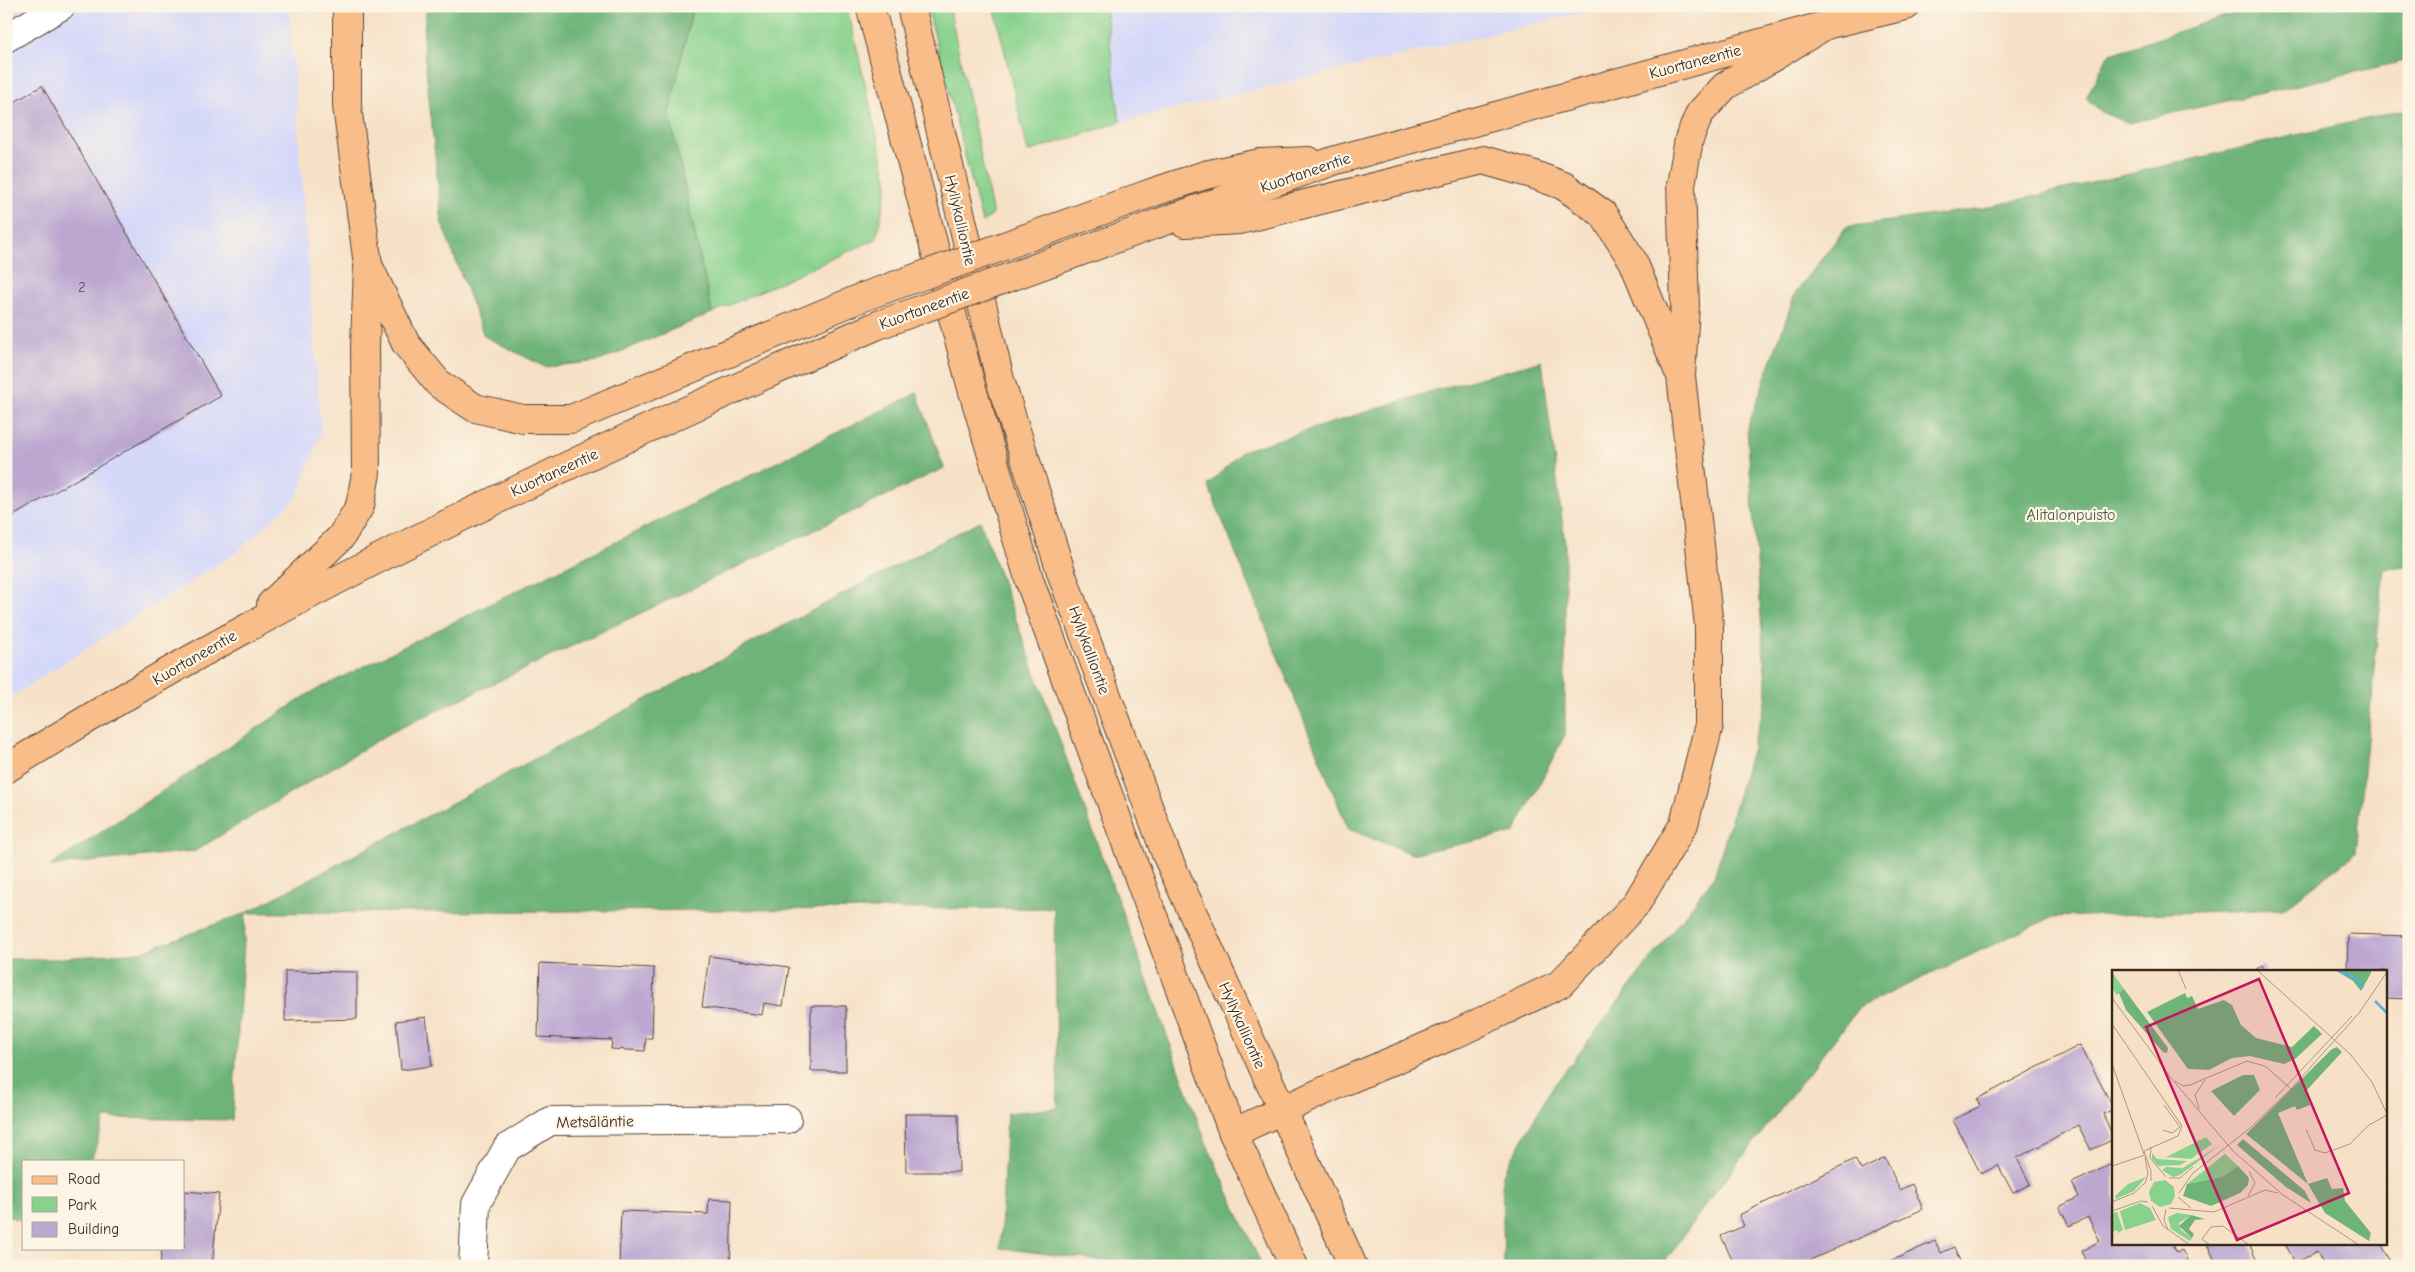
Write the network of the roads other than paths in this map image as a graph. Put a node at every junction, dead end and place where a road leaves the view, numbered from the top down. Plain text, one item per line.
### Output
1 (60, 6) edge
2 (347, 6) edge
3 (870, 6) edge
4 (910, 6) edge
5 (1906, 6) edge
6 (1826, 25) junction
7 (6, 38) edge
8 (1336, 160) junction
9 (1156, 224) junction
10 (368, 265) junction
11 (1681, 376) junction
12 (250, 624) junction
13 (6, 769) edge
14 (1281, 1110) junction
15 (787, 1119) dead end
16 (1233, 1133) junction
17 (473, 1266) edge
18 (1294, 1266) edge
19 (1353, 1266) edge

1 - 7 street
2 - 10 main road
3 - 16 main road, Hyllykalliontie
4 - 14 main road, Hyllykalliontie
5 - 6 main road, Kuortaneentie
6 - 8 main road, Kuortaneentie
6 - 11 main road
8 - 9 main road, Kuortaneentie
8 - 10 main road, bridge
9 - 11 main road
9 - 12 main road, Kuortaneentie, bridge
10 - 12 main road
11 - 14 main road
12 - 13 main road, Kuortaneentie
14 - 16 main road
14 - 19 main road, Hyllykalliontie
15 - 17 street, Metsäläntie
16 - 18 main road, Hyllykalliontie

